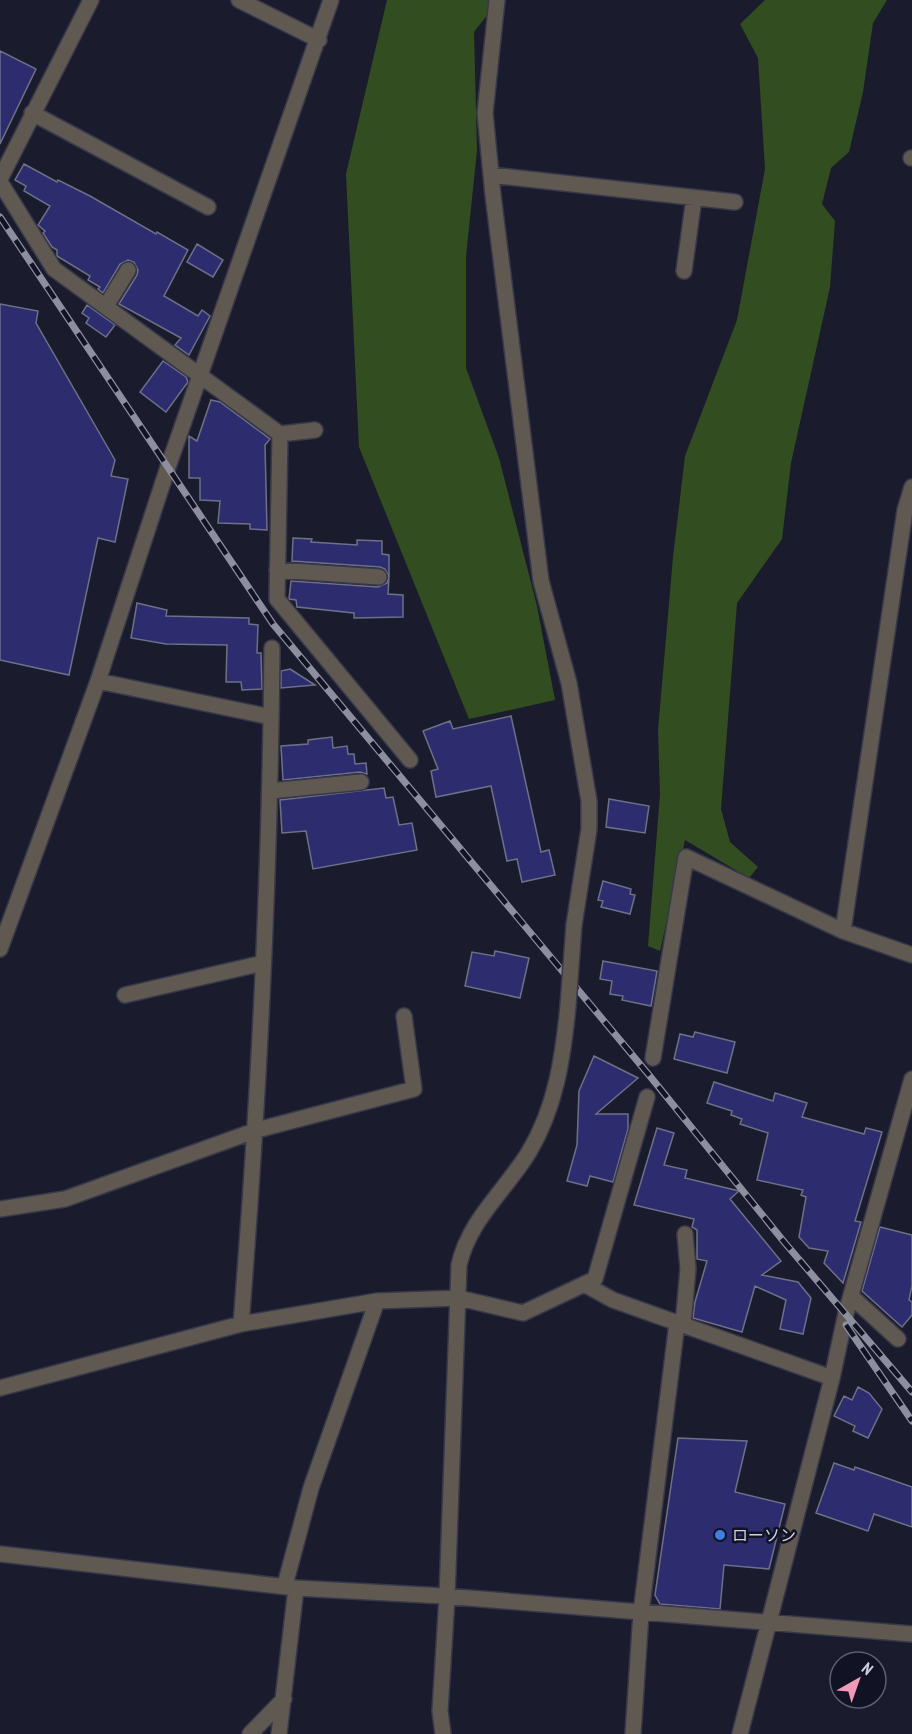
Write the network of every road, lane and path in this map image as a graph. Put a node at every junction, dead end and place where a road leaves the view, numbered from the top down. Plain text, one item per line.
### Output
1 (92, 0) edge
2 (239, 0) edge
3 (331, 0) edge
4 (497, 0) edge
5 (319, 40) junction
6 (32, 113) junction
7 (491, 175) junction
8 (0, 181) edge
9 (694, 198) junction
10 (735, 202) dead end
11 (208, 207) dead end
12 (128, 270) dead end
13 (684, 271) dead end
14 (106, 306) junction
15 (200, 373) junction
16 (315, 430) dead end
17 (280, 434) junction
18 (912, 487) edge
19 (277, 570) junction
20 (379, 577) dead end
21 (272, 648) dead end
22 (98, 681) junction
23 (271, 717) junction
24 (410, 760) dead end
25 (361, 782) dead end
26 (270, 791) junction
27 (843, 931) junction
28 (0, 949) edge
29 (912, 955) edge
30 (263, 963) junction
31 (125, 995) dead end
32 (404, 1016) dead end
33 (653, 1058) dead end
34 (912, 1079) edge
35 (647, 1097) dead end
36 (256, 1130) junction
37 (0, 1209) edge
38 (685, 1234) dead end
39 (584, 1284) junction
40 (852, 1297) junction
41 (459, 1298) junction
42 (377, 1301) junction
43 (241, 1324) junction
44 (680, 1324) junction
45 (898, 1339) dead end
46 (832, 1378) junction
47 (0, 1388) edge
48 (0, 1554) edge
49 (290, 1586) junction
50 (447, 1597) junction
51 (641, 1612) junction
52 (770, 1624) junction
53 (912, 1634) edge
54 (285, 1699) junction
55 (249, 1734) edge
56 (279, 1734) edge
57 (443, 1734) edge
58 (633, 1734) edge
59 (740, 1734) edge

1 - 6 street
2 - 5 street
3 - 5 street
4 - 7 street
5 - 15 street
6 - 8 street
6 - 11 street
7 - 9 street
7 - 41 street, bridge
8 - 14 street
9 - 10 street
9 - 13 street
12 - 14 street
14 - 15 street
15 - 17 street
15 - 22 street
16 - 17 street
17 - 19 street
18 - 27 street
19 - 20 street
19 - 24 street
21 - 23 street
22 - 23 street
22 - 28 street
23 - 26 street
25 - 26 street
26 - 30 street
27 - 29 street
27 - 33 street
30 - 31 street
30 - 36 street
32 - 36 street
34 - 40 street
35 - 39 street
36 - 37 street
36 - 43 street
38 - 44 street
39 - 41 street
39 - 44 street
40 - 45 street
40 - 46 street
41 - 42 street
41 - 50 street
42 - 43 street
42 - 49 street
43 - 47 street
44 - 46 street
44 - 51 street
46 - 52 street
48 - 49 street
49 - 50 street
49 - 54 street
50 - 51 street
50 - 57 street
51 - 52 street
51 - 58 street
52 - 53 street
52 - 59 street
54 - 55 street
54 - 56 street

